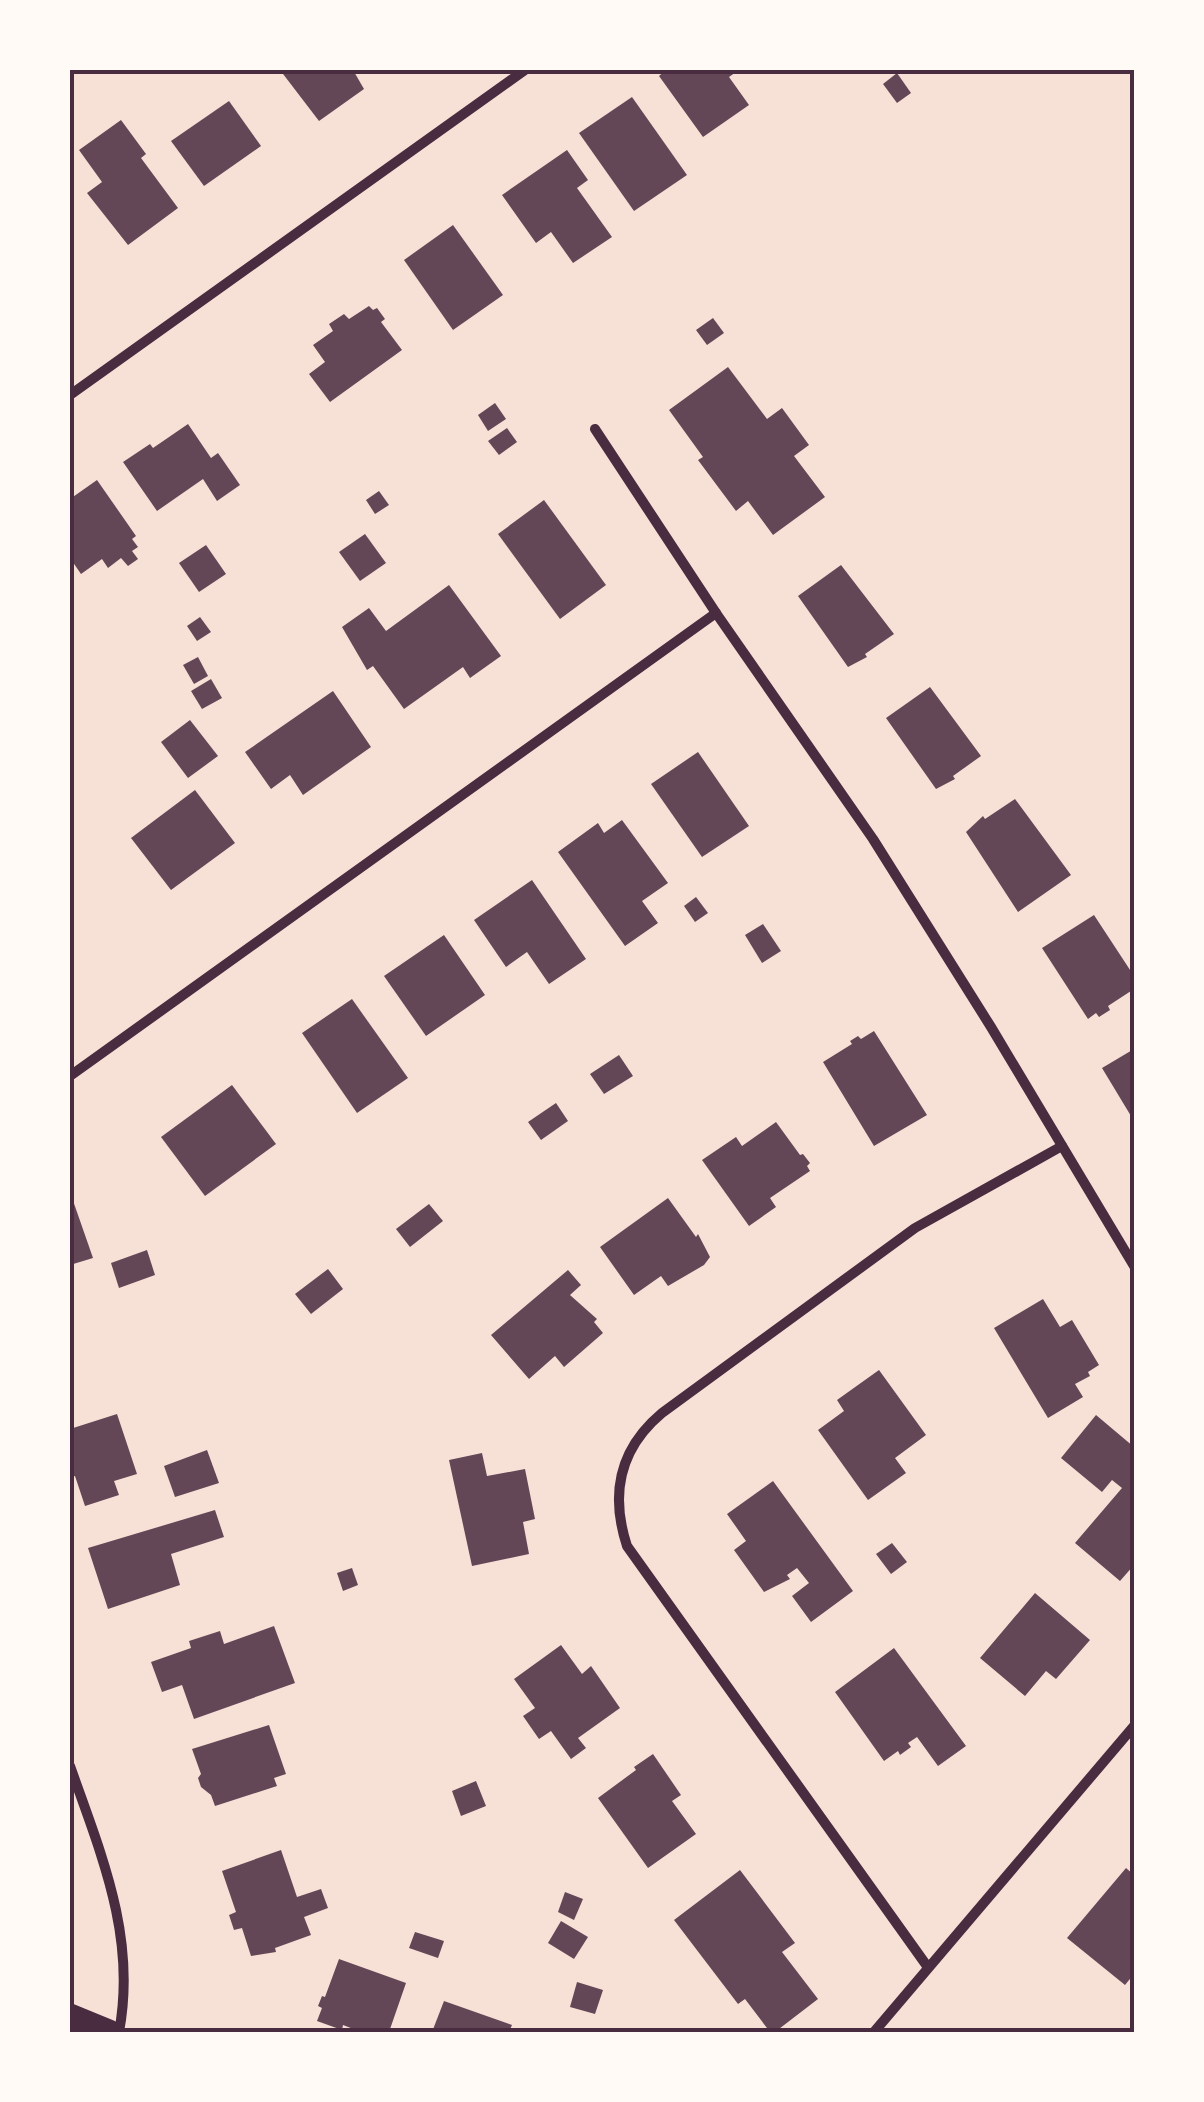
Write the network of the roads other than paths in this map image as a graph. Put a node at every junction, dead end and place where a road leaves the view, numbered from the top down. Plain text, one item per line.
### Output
1 (525, 70) edge
2 (70, 395) edge
3 (596, 429) dead end
4 (716, 613) junction
5 (70, 1076) edge
6 (1062, 1146) junction
7 (1134, 1266) edge
8 (1134, 1726) edge
9 (70, 1766) edge
10 (927, 1966) junction
11 (70, 2016) edge
12 (109, 2032) edge
13 (119, 2032) edge
14 (874, 2032) edge

1 - 2 street
3 - 4 street
4 - 5 street
4 - 6 street
6 - 7 street
6 - 10 street
8 - 10 street
9 - 13 street
10 - 14 street
11 - 12 main road

